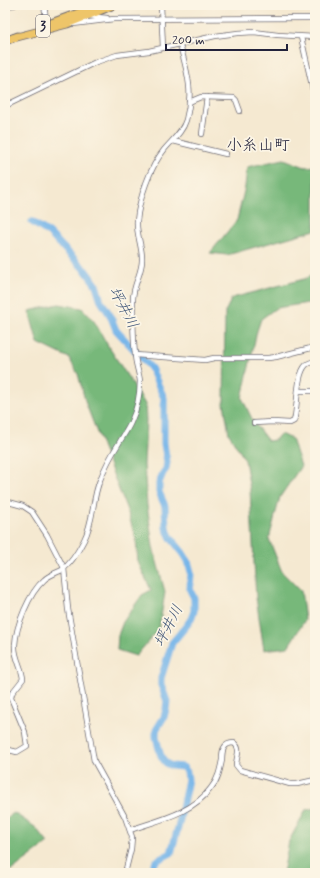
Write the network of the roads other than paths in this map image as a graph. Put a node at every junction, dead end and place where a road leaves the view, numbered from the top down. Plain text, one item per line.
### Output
1 (14, 5) edge
2 (44, 5) edge
3 (100, 5) edge
4 (114, 5) edge
5 (161, 5) edge
6 (5, 6) edge
7 (73, 15) junction
8 (88, 16) junction
9 (315, 18) edge
10 (114, 19) junction
11 (162, 19) junction
12 (67, 24) junction
13 (47, 25) junction
14 (301, 37) junction
15 (315, 37) edge
16 (14, 38) junction
17 (5, 41) edge
18 (180, 45) junction
19 (163, 48) junction
20 (207, 97) junction
21 (315, 99) edge
22 (189, 102) junction
23 (5, 106) edge
24 (240, 111) dead end
25 (202, 134) dead end
26 (173, 141) junction
27 (226, 154) dead end
28 (315, 347) edge
29 (135, 356) junction
30 (315, 361) edge
31 (298, 391) junction
32 (315, 391) edge
33 (254, 423) dead end
34 (5, 501) edge
35 (64, 568) junction
36 (5, 749) edge
37 (315, 780) edge
38 (130, 830) junction
39 (125, 873) edge

1 - 6 street
2 - 13 street
3 - 7 highway, 3
4 - 8 highway, 3
5 - 11 street
7 - 8 street
7 - 13 highway, 3
8 - 10 street
8 - 12 highway, 3
9 - 11 street
10 - 11 street
10 - 12 street
11 - 19 street
12 - 16 highway, 3
13 - 16 highway, 3
14 - 15 street
14 - 18 street
14 - 21 street
16 - 17 highway, 3
18 - 19 street
18 - 22 street
19 - 23 street
20 - 22 street
20 - 24 street
20 - 25 street
22 - 26 street
26 - 27 street
26 - 29 street
28 - 29 street
29 - 35 street
30 - 31 street
31 - 32 street
31 - 33 street
34 - 35 street
35 - 36 street
35 - 38 street
37 - 38 street
38 - 39 street

